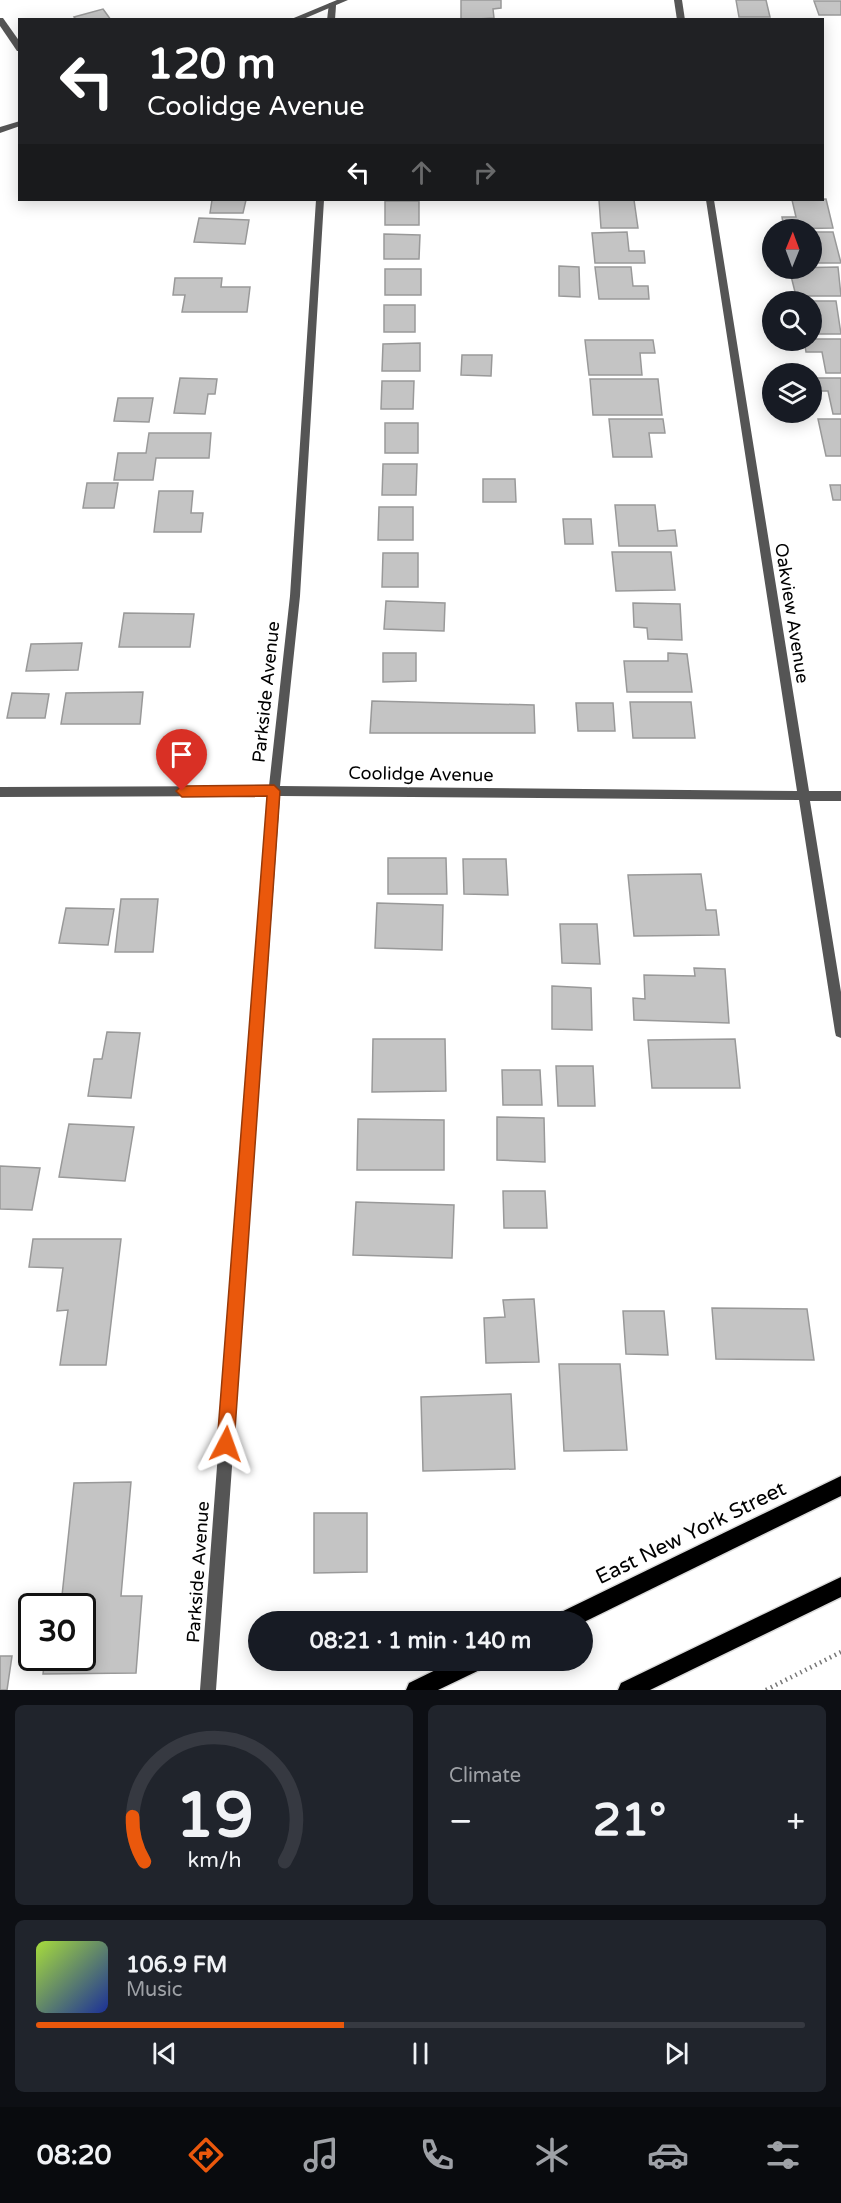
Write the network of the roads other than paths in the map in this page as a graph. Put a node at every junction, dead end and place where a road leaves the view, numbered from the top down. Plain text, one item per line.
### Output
1 (344, 0) edge
2 (678, 0) edge
3 (332, 5) junction
4 (297, 18) edge
5 (331, 18) edge
6 (681, 18) edge
7 (0, 20) edge
8 (18, 46) edge
9 (18, 124) edge
10 (0, 130) edge
11 (320, 201) edge
12 (710, 201) edge
13 (274, 791) junction
14 (0, 792) edge
15 (805, 796) junction
16 (841, 796) edge
17 (841, 1032) edge
18 (841, 1486) edge
19 (841, 1587) edge
20 (585, 1611) edge
21 (456, 1671) edge
22 (208, 1690) edge
23 (416, 1690) edge
24 (628, 1690) edge

1 - 3 street
2 - 6 street
3 - 4 street
3 - 5 street
7 - 8 street
9 - 10 street
11 - 13 street, Parkside Avenue
12 - 15 street, Oakview Avenue
13 - 14 street, Coolidge Avenue
13 - 15 street, Coolidge Avenue
13 - 22 street, Parkside Avenue
15 - 16 street, Coolidge Avenue
15 - 17 street, Oakview Avenue
18 - 20 main road, East New York Street
19 - 24 main road
21 - 23 main road

